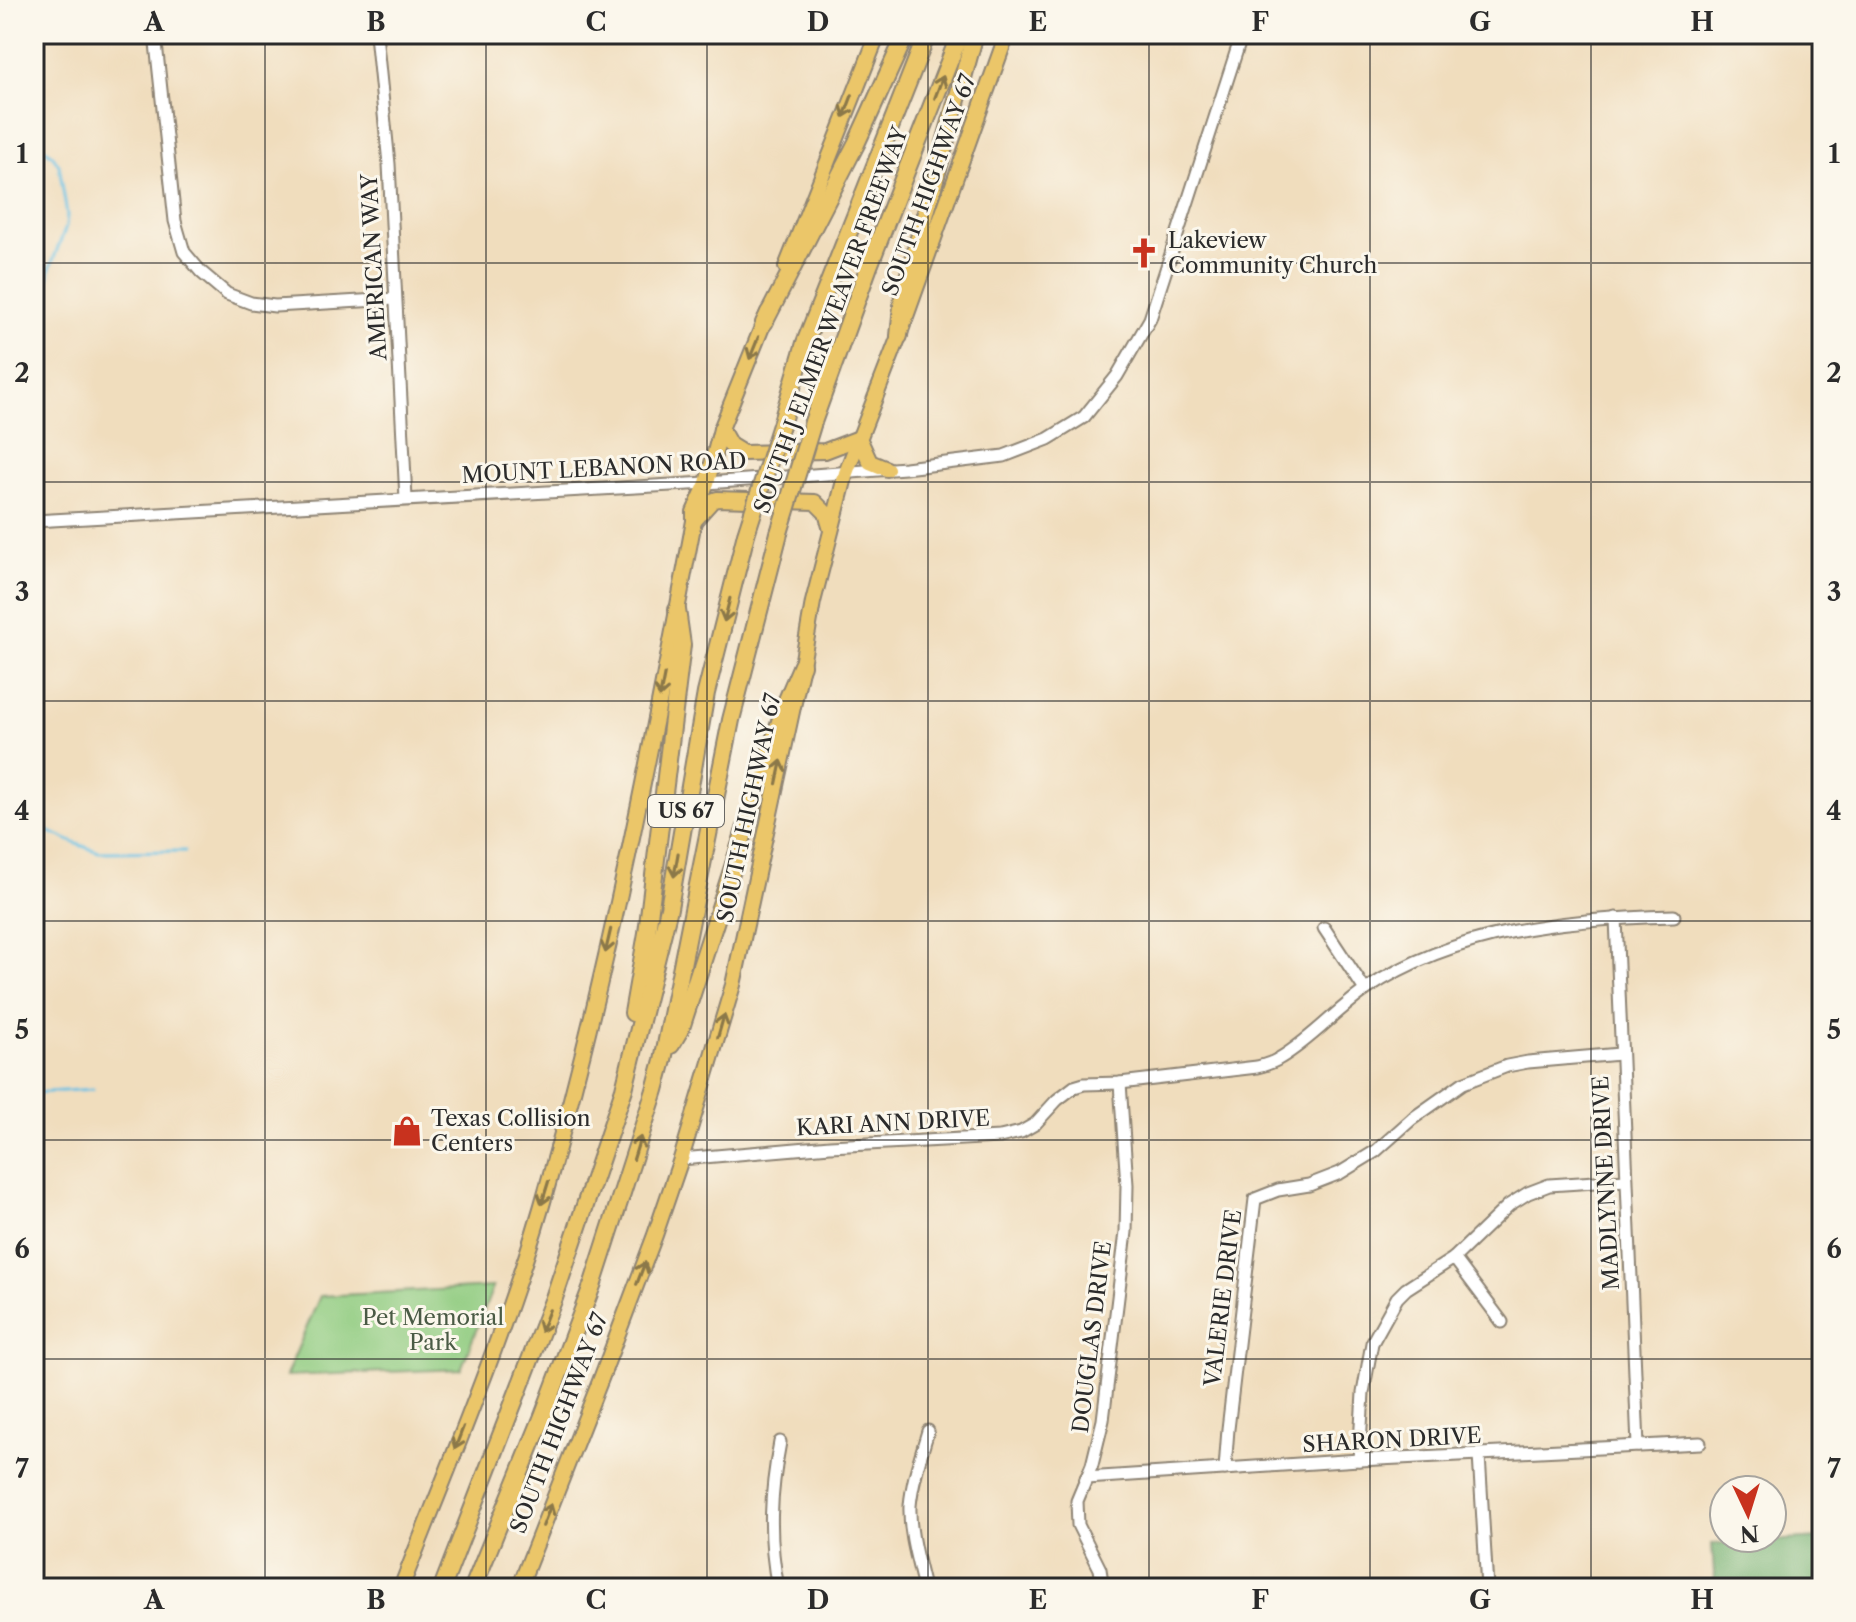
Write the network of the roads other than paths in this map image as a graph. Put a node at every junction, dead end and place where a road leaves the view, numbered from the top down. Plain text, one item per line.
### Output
1 (155, 34) edge
2 (376, 34) edge
3 (878, 34) edge
4 (906, 34) edge
5 (927, 34) edge
6 (960, 34) edge
7 (975, 34) edge
8 (1007, 34) edge
9 (1242, 34) edge
10 (395, 299) junction
11 (764, 323) junction
12 (899, 336) junction
13 (721, 429) junction
14 (859, 438) junction
15 (887, 469) junction
16 (846, 473) junction
17 (707, 483) junction
18 (406, 499) junction
19 (34, 521) edge
20 (694, 521) junction
21 (831, 531) junction
22 (677, 610) junction
23 (802, 665) junction
24 (1674, 916) dead end
25 (1616, 918) junction
26 (1324, 928) dead end
27 (1365, 990) junction
28 (1620, 1054) junction
29 (663, 1060) junction
30 (1120, 1083) junction
31 (624, 1089) junction
32 (681, 1159) junction
33 (1626, 1180) junction
34 (1454, 1258) junction
35 (1502, 1322) dead end
36 (928, 1431) dead end
37 (780, 1442) dead end
38 (1700, 1443) dead end
39 (1638, 1446) junction
40 (1479, 1455) junction
41 (1359, 1460) junction
42 (1225, 1469) junction
43 (1086, 1478) junction
44 (1701, 1585) dead end
45 (401, 1588) edge
46 (442, 1588) edge
47 (473, 1588) edge
48 (519, 1588) edge
49 (778, 1588) edge
50 (924, 1588) edge
51 (1103, 1588) edge
52 (1487, 1588) edge
53 (1637, 1588) edge

1 - 10 street
2 - 10 street, AMERICAN WAY
3 -> 11 main road
4 - 11 highway
5 -> 31 highway, SOUTH J ELMER WEAVER FREEWAY / US 67, bridge
29 -> 6 highway, SOUTH J ELMER WEAVER FREEWAY / US 67, bridge
7 - 12 highway
8 - 12 main road, SOUTH HIGHWAY 67
9 - 15 street, MOUNT LEBANON ROAD
10 - 18 street, AMERICAN WAY
11 -> 13 main road
12 - 14 main road, SOUTH HIGHWAY 67
13 - 14 main road
13 - 17 main road
14 - 15 main road
14 - 16 main road, SOUTH HIGHWAY 67
15 - 16 street, MOUNT LEBANON ROAD
16 - 17 street, MOUNT LEBANON ROAD
16 - 21 main road, SOUTH HIGHWAY 67
17 - 18 street, MOUNT LEBANON ROAD
17 - 20 main road
18 - 19 street, MOUNT LEBANON ROAD
20 - 21 main road
20 - 22 main road
21 - 23 main road, SOUTH HIGHWAY 67
22 - 31 highway
22 -> 45 main road
23 - 29 highway
32 -> 23 main road, SOUTH HIGHWAY 67
24 - 25 street, KARI ANN DRIVE
25 - 27 street, KARI ANN DRIVE
25 - 28 street, MADLYNNE DRIVE
26 - 27 street
27 - 30 street, KARI ANN DRIVE
28 - 33 street, MADLYNNE DRIVE
28 - 42 street, VALERIE DRIVE
47 -> 29 highway, SOUTH J ELMER WEAVER FREEWAY / US 67
30 - 32 street, KARI ANN DRIVE
30 - 43 street, DOUGLAS DRIVE
31 -> 46 highway, SOUTH J ELMER WEAVER FREEWAY / US 67
48 -> 32 main road, SOUTH HIGHWAY 67
33 - 34 street
33 - 39 street, MADLYNNE DRIVE
34 - 35 street
34 - 41 street
36 - 50 street
37 - 49 street
38 - 39 street, SHARON DRIVE
39 - 40 street, SHARON DRIVE
40 - 41 street, SHARON DRIVE
40 - 52 street
41 - 42 street, SHARON DRIVE
42 - 43 street, SHARON DRIVE
43 - 51 street, DOUGLAS DRIVE
44 - 53 street

